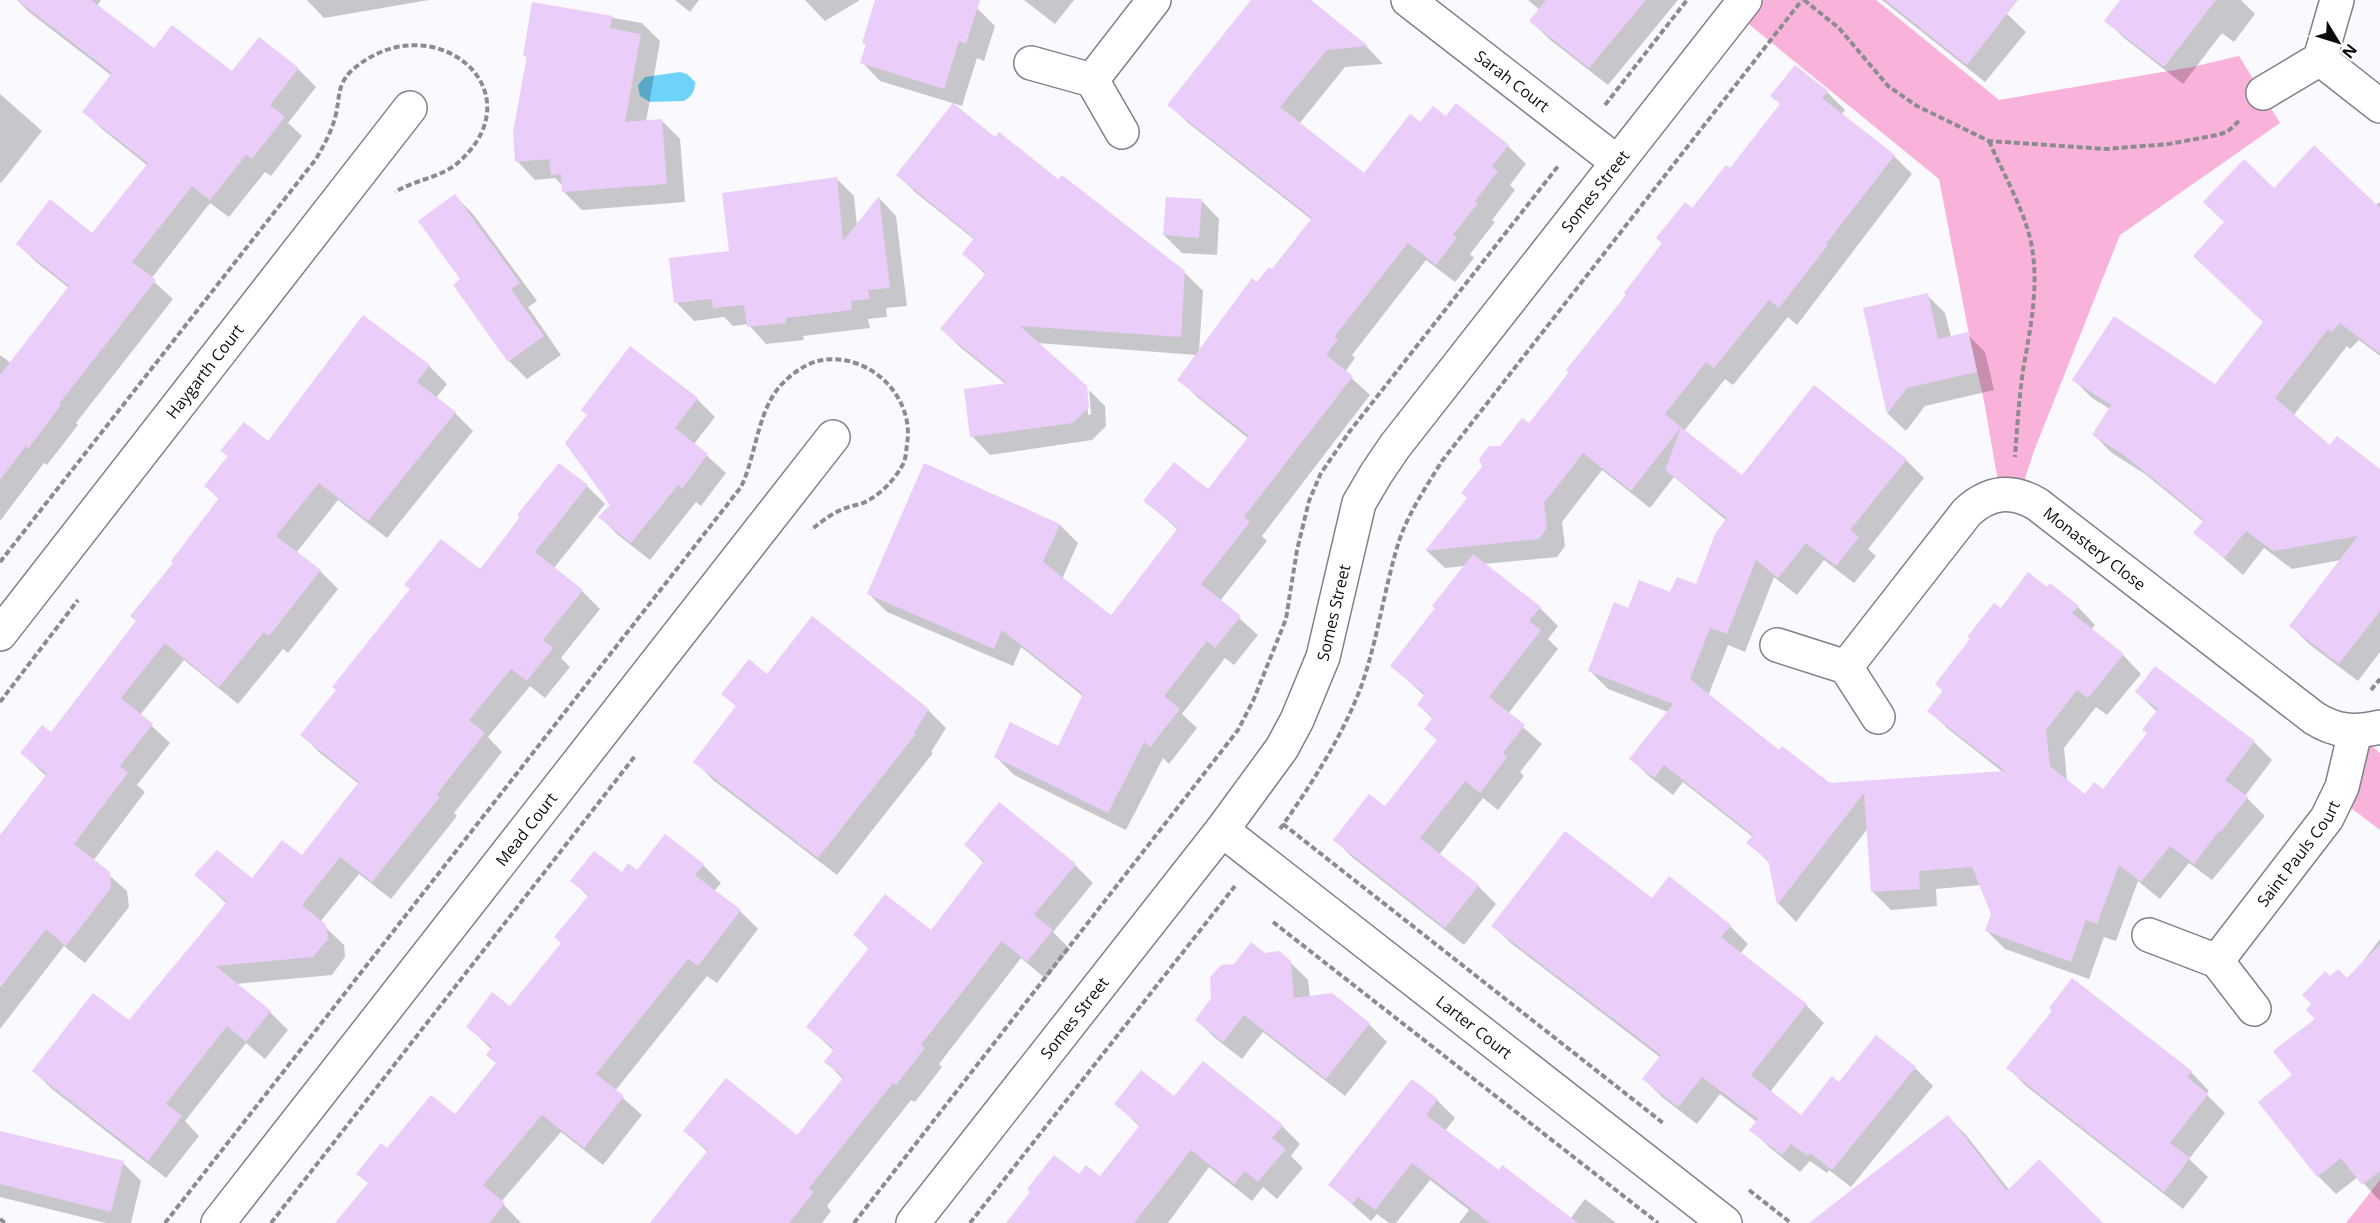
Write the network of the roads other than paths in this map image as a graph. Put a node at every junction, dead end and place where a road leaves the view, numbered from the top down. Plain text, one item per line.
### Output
1 (1154, 0) edge
2 (1408, 0) edge
3 (1745, 0) edge
4 (2337, 0) edge
5 (2320, 59) junction
6 (1031, 63) dead end
7 (1092, 80) junction
8 (2263, 93) road end
9 (2380, 106) edge
10 (410, 108) dead end
11 (1122, 132) dead end
12 (1617, 162) junction
13 (832, 437) dead end
14 (0, 634) edge
15 (1777, 645) dead end
16 (1846, 667) junction
17 (1878, 717) dead end
18 (2367, 729) edge
19 (1222, 830) junction
20 (2149, 935) dead end
21 (2217, 961) junction
22 (2254, 1009) dead end
23 (219, 1223) edge
24 (913, 1223) edge
25 (1725, 1223) edge

1 - 7 street
2 - 12 street, Sarah Court
3 - 12 street, Somes Street
4 - 5 street
5 - 8 street
5 - 9 street
6 - 7 street
7 - 11 street
10 - 14 street, Haygarth Court
12 - 19 street, Somes Street
13 - 23 street, Mead Court
15 - 16 street
16 - 17 street
16 - 18 street, Monastery Close
18 - 21 street, Saint Pauls Court
19 - 24 street, Somes Street
19 - 25 street, Larter Court
20 - 21 street
21 - 22 street

